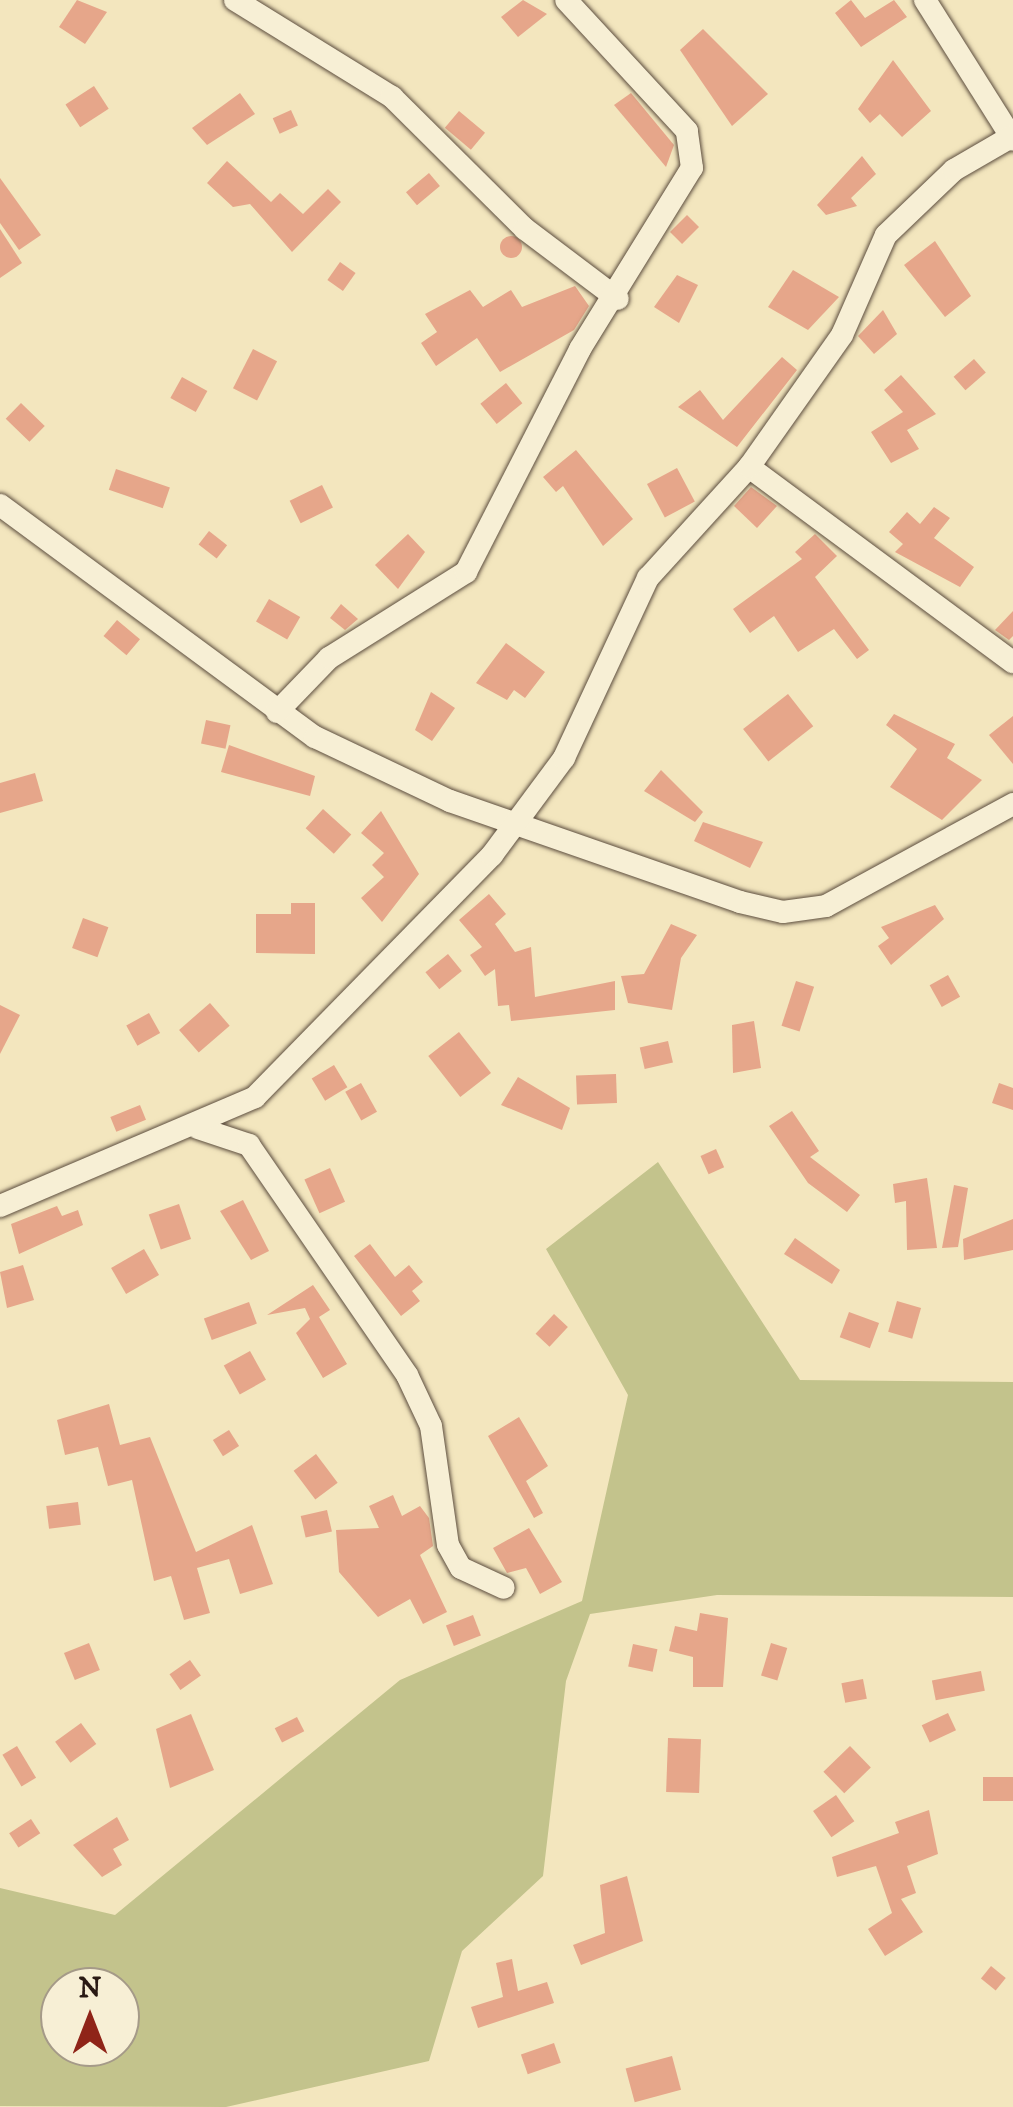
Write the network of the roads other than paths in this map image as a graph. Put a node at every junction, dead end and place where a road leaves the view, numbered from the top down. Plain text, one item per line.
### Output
1 (236, 0) edge
2 (566, 0) edge
3 (925, 0) edge
4 (1012, 139) edge
5 (618, 298) junction
6 (749, 468) junction
7 (0, 505) edge
8 (1013, 662) edge
9 (277, 712) junction
10 (1013, 804) edge
11 (517, 827) junction
12 (255, 1097) junction
13 (198, 1128) junction
14 (249, 1145) junction
15 (0, 1206) edge
16 (504, 1588) dead end

1 - 5 street
2 - 5 street
3 - 4 street
4 - 6 street
5 - 9 street
6 - 8 street
6 - 11 street
7 - 9 street
9 - 11 street
10 - 11 street
11 - 12 street
12 - 13 street
12 - 14 street
13 - 14 street
13 - 15 street
14 - 16 street

